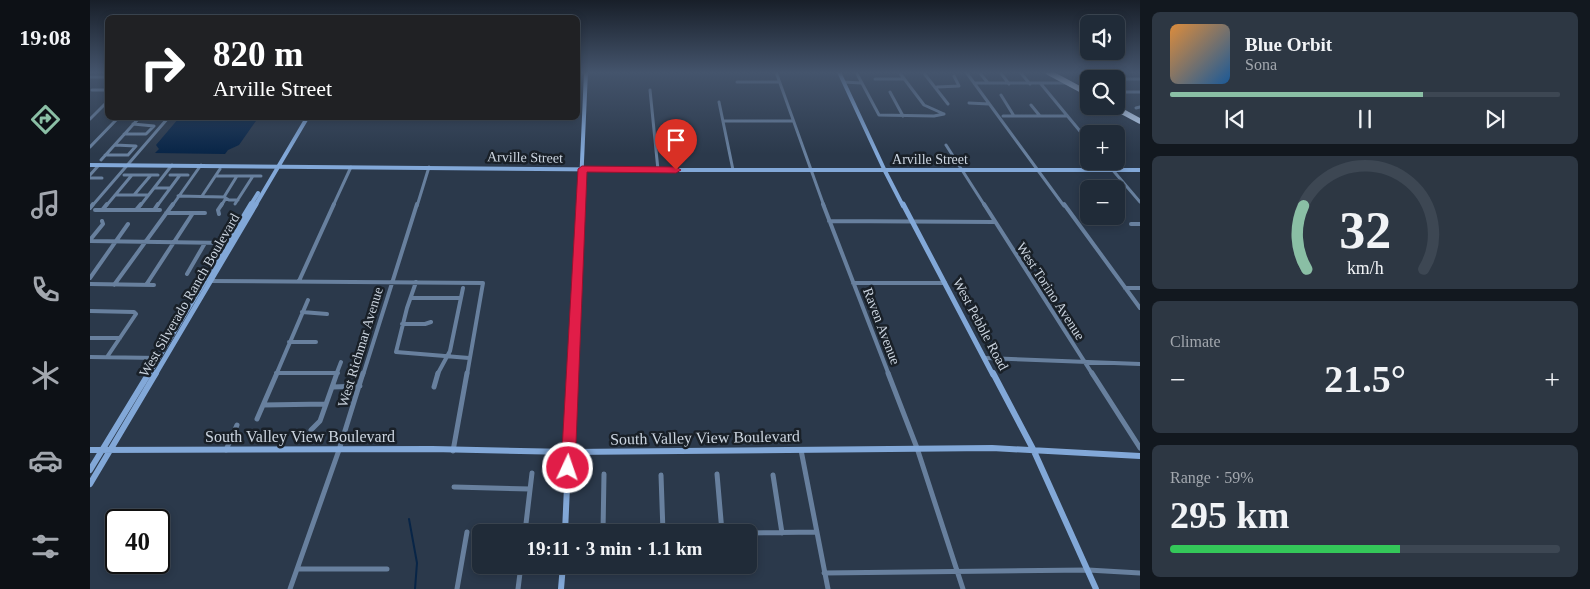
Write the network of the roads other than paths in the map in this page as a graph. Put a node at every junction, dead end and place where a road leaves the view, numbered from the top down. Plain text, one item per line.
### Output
1 (585, 99) edge
2 (651, 99) edge
3 (785, 99) edge
4 (852, 99) edge
5 (870, 99) edge
6 (894, 99) edge
7 (921, 99) edge
8 (945, 99) edge
9 (986, 99) edge
10 (1004, 99) edge
11 (1053, 99) edge
12 (719, 102) dead end
13 (969, 103) dead end
14 (105, 104) edge
15 (948, 104) dead end
16 (989, 104) junction
17 (1031, 105) dead end
18 (1125, 108) edge
19 (1125, 113) edge
20 (903, 116) junction
21 (1003, 116) dead end
22 (1014, 116) junction
23 (1040, 116) junction
24 (1067, 116) junction
25 (1140, 116) edge
26 (90, 119) edge
27 (116, 120) edge
28 (137, 120) edge
29 (165, 120) edge
30 (305, 120) edge
31 (723, 121) junction
32 (792, 121) junction
33 (1140, 122) edge
34 (133, 124) junction
35 (1080, 131) edge
36 (124, 134) junction
37 (115, 144) junction
38 (946, 145) dead end
39 (90, 147) edge
40 (105, 155) junction
41 (100, 162) junction
42 (90, 165) edge
43 (127, 165) junction
44 (171, 165) junction
45 (200, 165) junction
46 (276, 166) junction
47 (351, 167) junction
48 (429, 167) junction
49 (220, 169) dead end
50 (582, 169) junction
51 (658, 170) junction
52 (733, 170) junction
53 (810, 170) junction
54 (1037, 170) junction
55 (1080, 170) edge
56 (1112, 170) edge
57 (1125, 170) edge
58 (1140, 170) edge
59 (885, 171) junction
60 (961, 171) junction
61 (124, 174) dead end
62 (132, 175) junction
63 (150, 175) junction
64 (158, 175) dead end
65 (170, 175) dead end
66 (180, 175) junction
67 (188, 175) dead end
68 (90, 176) edge
69 (216, 176) junction
70 (237, 176) junction
71 (253, 176) junction
72 (261, 176) dead end
73 (102, 178) dead end
74 (160, 180) joint
75 (154, 188) junction
76 (170, 188) junction
77 (114, 195) junction
78 (134, 195) junction
79 (148, 195) junction
80 (178, 196) junction
81 (202, 196) junction
82 (225, 198) junction
83 (238, 200) junction
84 (1140, 202) edge
85 (235, 204) dead end
86 (90, 208) edge
87 (95, 210) dead end
88 (102, 210) junction
89 (136, 210) junction
90 (154, 210) junction
91 (160, 210) dead end
92 (205, 212) dead end
93 (166, 213) junction
94 (193, 213) junction
95 (219, 214) dead end
96 (102, 221) dead end
97 (829, 221) junction
98 (912, 222) junction
99 (994, 222) junction
100 (128, 224) dead end
101 (1131, 224) dead end
102 (1140, 224) edge
103 (90, 240) edge
104 (117, 241) junction
105 (146, 242) junction
106 (174, 242) junction
107 (227, 243) junction
108 (205, 244) junction
109 (228, 250) junction
110 (187, 274) dead end
111 (90, 278) edge
112 (207, 281) junction
113 (299, 281) junction
114 (392, 282) junction
115 (416, 282) junction
116 (945, 283) junction
117 (90, 284) edge
118 (853, 284) junction
119 (114, 285) junction
120 (146, 285) junction
121 (154, 285) dead end
122 (463, 288) dead end
123 (1125, 288) junction
124 (1140, 288) edge
125 (411, 298) junction
126 (461, 298) junction
127 (308, 300) dead end
128 (1140, 308) edge
129 (90, 311) edge
130 (302, 312) junction
131 (327, 314) dead end
132 (431, 322) dead end
133 (402, 324) junction
134 (90, 338) edge
135 (120, 338) junction
136 (289, 342) junction
137 (316, 342) dead end
138 (90, 357) edge
139 (107, 357) junction
140 (447, 357) junction
141 (159, 358) junction
142 (469, 358) junction
143 (985, 358) junction
144 (341, 362) dead end
145 (1084, 362) junction
146 (1140, 364) edge
147 (276, 373) junction
148 (338, 373) junction
149 (360, 386) junction
150 (333, 387) junction
151 (434, 387) dead end
152 (326, 404) junction
153 (262, 405) junction
154 (257, 419) dead end
155 (237, 426) dead end
156 (311, 430) dead end
157 (917, 448) junction
158 (1033, 448) junction
159 (1140, 448) edge
160 (90, 450) edge
161 (103, 450) junction
162 (111, 450) junction
163 (226, 450) junction
164 (340, 450) junction
165 (801, 450) junction
166 (453, 451) junction
167 (569, 452) junction
168 (1140, 456) edge
169 (90, 470) edge
170 (532, 473) dead end
171 (604, 474) dead end
172 (717, 474) dead end
173 (661, 475) dead end
174 (773, 475) dead end
175 (90, 484) edge
176 (454, 487) dead end
177 (530, 489) junction
178 (526, 524) edge
179 (565, 524) edge
180 (603, 524) edge
181 (663, 524) edge
182 (721, 524) edge
183 (467, 532) dead end
184 (817, 532) junction
185 (757, 533) edge
186 (782, 533) junction
187 (297, 569) junction
188 (387, 569) dead end
189 (957, 570) junction
190 (1088, 570) junction
191 (824, 572) junction
192 (1140, 573) edge
193 (520, 574) edge
194 (562, 574) edge
195 (290, 589) edge
196 (457, 589) edge
197 (518, 589) edge
198 (561, 589) edge
199 (828, 589) edge
200 (963, 589) edge
201 (1096, 589) edge

1 - 50 street
2 - 51 street
3 - 32 street, Raven Avenue
4 - 59 street, West Pebble Road
5 - 20 street
6 - 20 street
7 - 20 street
8 - 15 street
9 - 16 street
10 - 22 street
11 - 24 street
12 - 31 street
13 - 16 street
14 - 26 street
16 - 54 street
17 - 23 street
18 - 25 highway
19 - 33 highway
21 - 22 street
22 - 23 street
23 - 24 street
24 - 35 street
27 - 39 street
28 - 34 street
29 - 43 street
30 - 46 street, West Silverado Ranch Boulevard
31 - 32 street
31 - 52 street
32 - 53 street, Raven Avenue
34 - 36 street
34 - 36 street
36 - 37 street
37 - 40 street
37 - 40 street
38 - 60 street, West Torino Avenue
40 - 41 street
41 - 42 street, Arville Street
41 - 43 street, Arville Street
41 - 68 street
43 - 44 street, Arville Street
43 - 86 street
44 - 45 street, Arville Street
44 - 74 street
45 - 46 street, Arville Street
45 - 80 street
46 - 47 street, Arville Street
46 - 107 street, West Silverado Ranch Boulevard
46 - 109 street, West Silverado Ranch Boulevard
47 - 48 street, Arville Street
47 - 113 street
48 - 50 street, Arville Street
48 - 114 street, West Richmar Avenue
49 - 69 street
50 - 51 street, Arville Street
50 - 167 street
51 - 52 street, Arville Street
52 - 53 street, Arville Street
53 - 59 street, Arville Street
53 - 97 street, Raven Avenue
54 - 55 street, Arville Street
54 - 60 street, Arville Street
54 - 123 street
56 - 84 street
57 - 58 street, Arville Street
59 - 60 street, Arville Street
59 - 98 street, West Pebble Road
60 - 99 street, West Torino Avenue
61 - 62 street
62 - 63 street
62 - 77 street
63 - 64 street
63 - 78 street
65 - 66 street
66 - 67 street
66 - 76 street
68 - 73 street
69 - 70 street
69 - 81 street
70 - 71 street
70 - 82 street
71 - 72 street
71 - 83 street
74 - 75 street
75 - 76 street
75 - 79 street
76 - 90 street
77 - 78 street
77 - 88 street
78 - 79 street
79 - 89 street
80 - 81 street
80 - 93 street
81 - 82 street
82 - 83 street
82 - 95 street
83 - 85 street
87 - 88 street
88 - 89 street
89 - 90 street
90 - 91 street
92 - 94 street
93 - 94 street
93 - 105 street
94 - 106 street
96 - 103 street
97 - 98 street
97 - 118 street, Raven Avenue
98 - 99 street
98 - 116 street, West Pebble Road
99 - 145 street, West Torino Avenue
100 - 104 street
101 - 102 street
103 - 104 street
104 - 105 street
104 - 111 street
105 - 106 street
105 - 119 street
106 - 108 street
106 - 120 street
107 - 108 street
107 - 109 street
107 - 112 street, West Silverado Ranch Boulevard
108 - 110 street
109 - 112 street, West Silverado Ranch Boulevard
112 - 113 street
112 - 141 street, West Silverado Ranch Boulevard
112 - 162 street, West Silverado Ranch Boulevard
113 - 114 street
114 - 115 street
114 - 149 street, West Richmar Avenue
115 - 125 street
115 - 142 street
116 - 118 street
116 - 143 street, West Pebble Road
117 - 119 street
118 - 157 street, Raven Avenue
119 - 120 street
120 - 121 street
122 - 126 street
123 - 124 street
123 - 128 street
125 - 126 street
125 - 133 street
126 - 140 street
127 - 130 street
129 - 135 street
130 - 131 street
130 - 136 street
132 - 133 street
133 - 140 street
134 - 135 street
135 - 139 street
136 - 137 street
136 - 147 street
138 - 139 street
139 - 141 street
140 - 142 street
140 - 151 street
141 - 161 street, West Silverado Ranch Boulevard
142 - 166 street
143 - 145 street
143 - 158 street, West Pebble Road
144 - 148 street
145 - 146 street
145 - 159 street, West Torino Avenue
147 - 148 street
147 - 153 street
148 - 150 street
149 - 150 street
149 - 164 street, West Richmar Avenue
150 - 152 street
152 - 153 street
152 - 156 street
153 - 154 street
155 - 163 street
157 - 158 street, South Valley View Boulevard
157 - 165 street, South Valley View Boulevard
157 - 189 street, Raven Avenue
158 - 168 street, South Valley View Boulevard
158 - 190 street, West Pebble Road
160 - 161 street, South Valley View Boulevard
161 - 162 street, South Valley View Boulevard
161 - 169 street, West Silverado Ranch Boulevard
162 - 163 street, South Valley View Boulevard
162 - 175 street, West Silverado Ranch Boulevard
163 - 164 street, South Valley View Boulevard
164 - 166 street, South Valley View Boulevard
164 - 187 street, West Richmar Avenue
165 - 167 street, South Valley View Boulevard
165 - 184 street
166 - 167 street, South Valley View Boulevard
167 - 179 street
170 - 177 street
171 - 180 street
172 - 182 street
173 - 181 street
174 - 186 street
176 - 177 street
177 - 178 street
183 - 196 street
184 - 186 street
184 - 191 street
185 - 186 street
187 - 188 street
187 - 195 street, West Richmar Avenue
189 - 190 street
189 - 191 street
189 - 200 street, Raven Avenue
190 - 192 street
190 - 201 street, West Pebble Road
191 - 199 street
193 - 197 street
194 - 198 street

